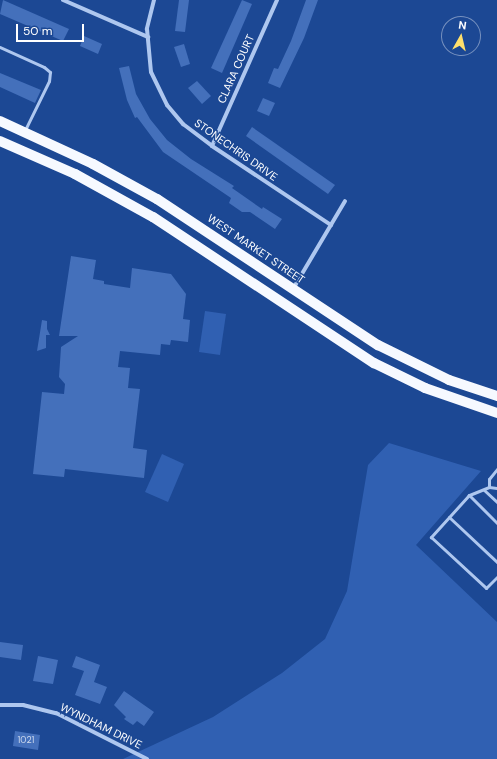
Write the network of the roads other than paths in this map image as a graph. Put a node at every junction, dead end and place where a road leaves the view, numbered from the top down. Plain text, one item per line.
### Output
1 (63, 0) edge
2 (154, 0) edge
3 (277, 0) edge
4 (148, 37) junction
5 (0, 46) edge
6 (0, 121) edge
7 (24, 132) junction
8 (0, 141) edge
9 (212, 146) junction
10 (345, 201) dead end
11 (331, 225) junction
12 (293, 290) junction
13 (497, 396) edge
14 (497, 414) edge
15 (497, 469) edge
16 (489, 487) junction
17 (497, 488) edge
18 (484, 490) junction
19 (469, 495) junction
20 (497, 502) edge
21 (449, 517) junction
22 (497, 523) edge
23 (497, 562) edge
24 (497, 577) edge
25 (0, 705) edge
26 (147, 759) edge

1 - 4 street
2 - 4 street, STONECHRIS DRIVE
3 - 9 street, CLARA COURT
4 - 9 street, STONECHRIS DRIVE
5 - 7 lane
6 - 7 main road, WEST MARKET STREET
7 - 12 main road, WEST MARKET STREET
8 - 14 main road
9 - 11 street, STONECHRIS DRIVE
10 - 11 street
11 - 12 street
12 - 13 main road, WEST MARKET STREET
15 - 16 lane
16 - 17 lane
16 - 18 lane
18 - 19 lane
18 - 20 lane
19 - 21 lane
19 - 22 lane
21 - 23 lane
21 - 24 lane
25 - 26 street, WYNDHAM DRIVE

